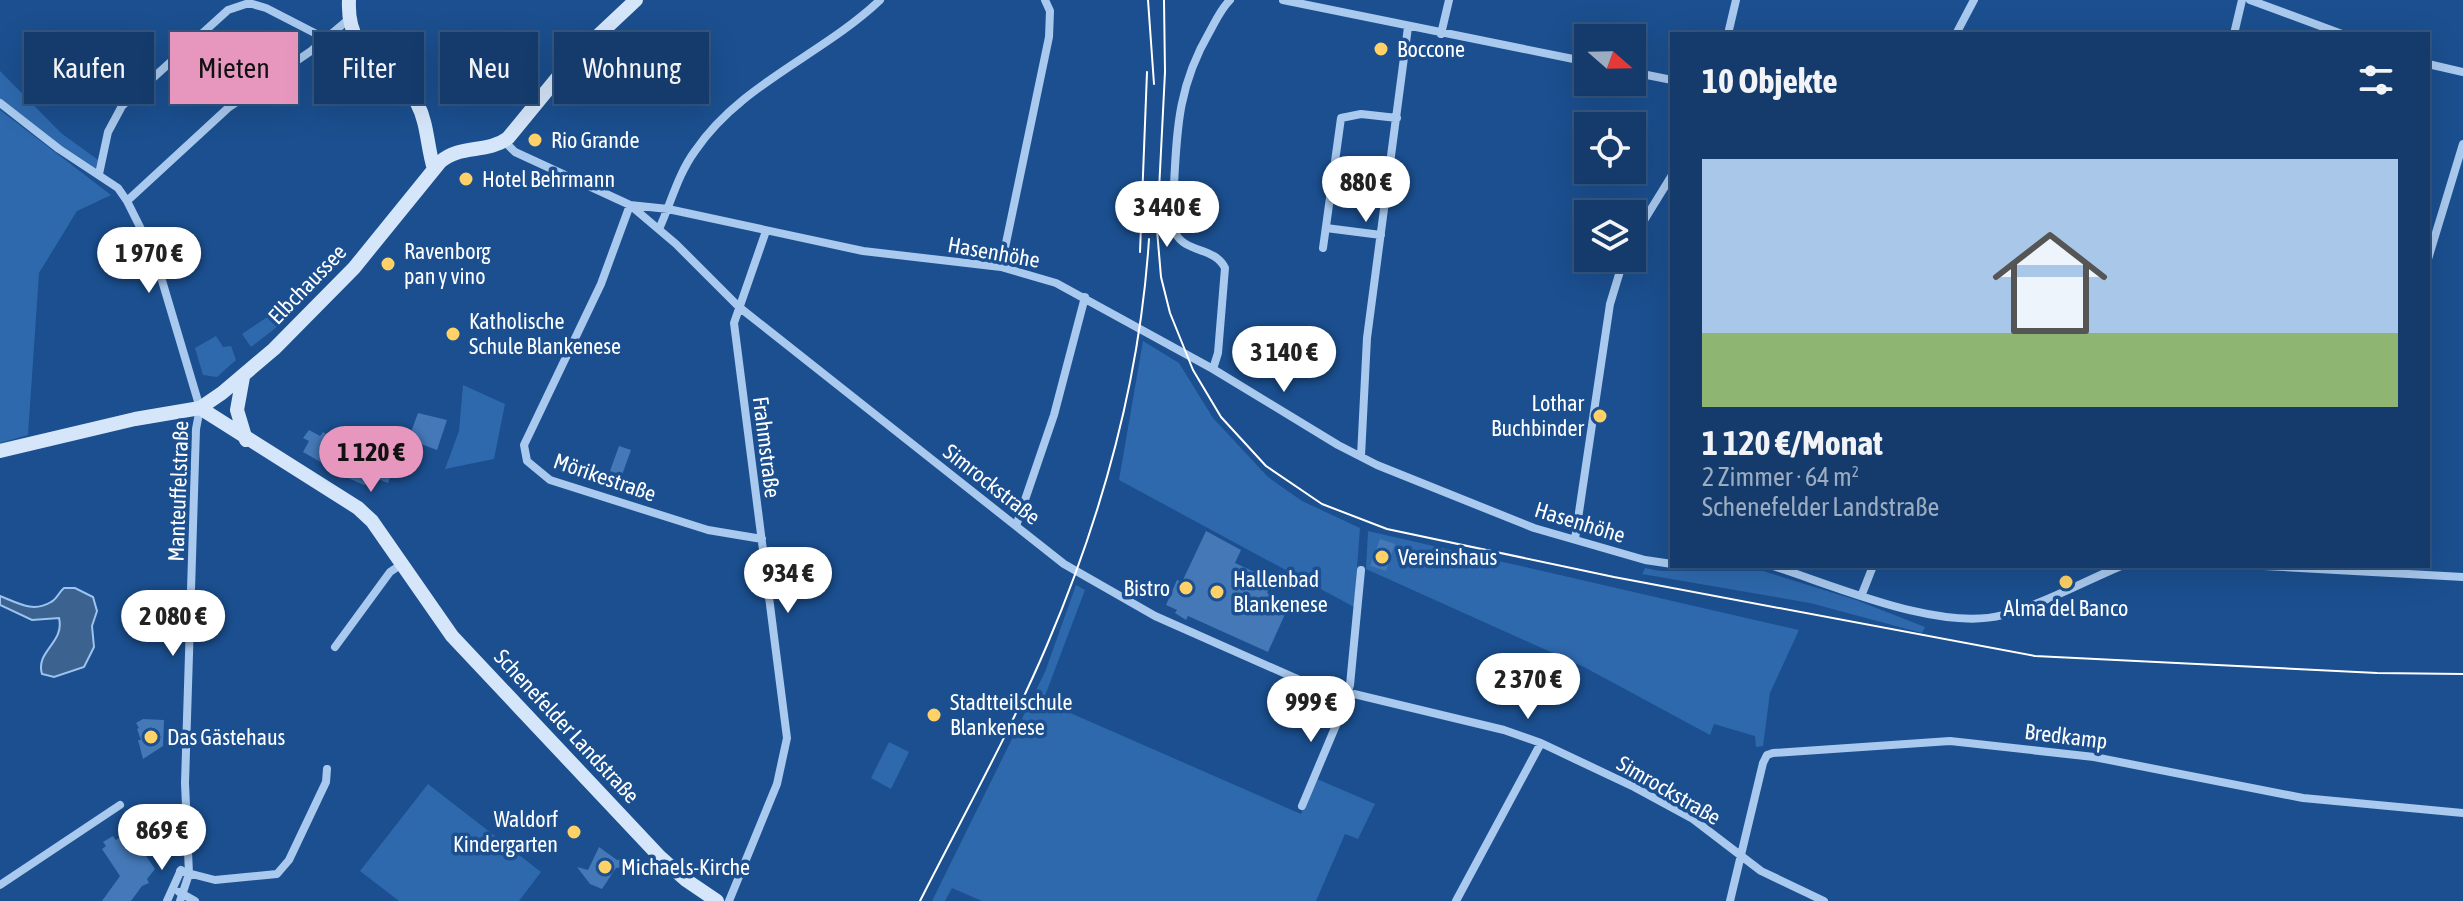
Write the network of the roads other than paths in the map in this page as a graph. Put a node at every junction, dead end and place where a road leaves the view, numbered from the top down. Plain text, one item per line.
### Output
1 (349, 0) edge
2 (636, 0) edge
3 (880, 0) edge
4 (1045, 0) edge
5 (1230, 0) edge
6 (1287, 0) edge
7 (1449, 0) edge
8 (1736, 0) edge
9 (1974, 0) edge
10 (2242, 0) edge
11 (2250, 0) edge
12 (349, 19) junction
13 (1408, 27) junction
14 (314, 32) edge
15 (333, 32) edge
16 (353, 32) edge
17 (1728, 32) edge
18 (1957, 32) edge
19 (2234, 32) edge
20 (2337, 32) edge
21 (1441, 34) junction
22 (314, 47) edge
23 (1574, 59) edge
24 (2430, 64) edge
25 (2463, 72) edge
26 (1646, 75) edge
27 (1670, 80) edge
28 (0, 103) edge
29 (417, 104) edge
30 (1397, 118) junction
31 (504, 141) junction
32 (2463, 144) edge
33 (434, 169) junction
34 (99, 174) junction
35 (1670, 178) edge
36 (127, 201) junction
37 (630, 205) junction
38 (668, 209) junction
39 (1646, 217) edge
40 (1326, 228) junction
41 (659, 229) junction
42 (766, 231) junction
43 (1381, 235) junction
44 (1323, 248) dead end
45 (2430, 252) edge
46 (1001, 267) junction
47 (1620, 272) edge
48 (1085, 297) junction
49 (739, 307) junction
50 (1213, 369) junction
51 (243, 377) junction
52 (200, 408) junction
53 (247, 440) junction
54 (0, 451) edge
55 (1361, 456) junction
56 (1016, 526) junction
57 (762, 539) junction
58 (1575, 539) junction
59 (402, 564) junction
60 (1670, 564) edge
61 (1779, 568) edge
62 (1872, 568) edge
63 (2116, 568) edge
64 (2354, 568) edge
65 (1361, 570) dead end
66 (2463, 577) edge
67 (1862, 594) junction
68 (335, 647) dead end
69 (1348, 694) junction
70 (1541, 743) junction
71 (327, 769) dead end
72 (120, 805) dead end
73 (1302, 806) dead end
74 (2463, 813) edge
75 (1742, 858) junction
76 (184, 872) junction
77 (0, 885) edge
78 (173, 890) junction
79 (182, 897) edge
80 (167, 901) edge
81 (195, 901) edge
82 (717, 901) edge
83 (729, 901) edge
84 (1456, 901) edge
85 (1730, 901) edge
86 (1824, 901) edge

1 - 12 main road
2 - 31 main road
3 - 38 street
4 - 46 street
5 - 50 street
6 - 13 street
7 - 21 street
8 - 17 street
9 - 18 street
10 - 19 street
11 - 20 street
12 - 15 street
12 - 16 main road
13 - 21 street
13 - 30 street
14 - 34 street
21 - 23 street
22 - 36 street
24 - 25 street
26 - 27 street
28 - 34 street
29 - 33 main road
30 - 40 street
30 - 43 street
31 - 33 main road
31 - 37 street, Hasenhöhe
32 - 45 street
33 - 51 main road, Elbchaussee
34 - 36 street
35 - 39 street
36 - 52 street
37 - 38 street, Hasenhöhe
37 - 41 street, Simrockstraße
37 - 57 street, Mörikestraße
38 - 41 street
38 - 42 street, Hasenhöhe
40 - 43 street
40 - 44 street
41 - 49 street, Simrockstraße
42 - 46 street, Hasenhöhe
42 - 49 street, Frahmstraße
43 - 55 street
46 - 48 street, Hasenhöhe
47 - 58 street
48 - 50 street, Hasenhöhe
48 - 56 street
49 - 56 street, Simrockstraße
49 - 57 street, Frahmstraße
50 - 55 street, Hasenhöhe
51 - 52 main road, Elbchaussee
51 - 53 main road
52 - 53 main road, Schenefelder Landstraße
52 - 54 main road, Elbchaussee
52 - 76 street, Manteuffelstraße
53 - 59 main road, Schenefelder Landstraße
55 - 58 street, Hasenhöhe
56 - 69 street, Simrockstraße
57 - 83 street, Frahmstraße
58 - 60 street, Hasenhöhe
59 - 68 street
59 - 82 main road, Schenefelder Landstraße
61 - 67 street
62 - 67 street
63 - 67 street
64 - 66 street
65 - 69 street
69 - 70 street, Simrockstraße
69 - 73 street
70 - 75 street, Simrockstraße
70 - 84 street
71 - 76 street
72 - 77 street
74 - 75 street, Bredkamp
75 - 85 street
75 - 86 street, Simrockstraße
76 - 78 street, Manteuffelstraße
76 - 79 street, Manteuffelstraße
78 - 79 street
78 - 80 street, Manteuffelstraße
79 - 81 street

